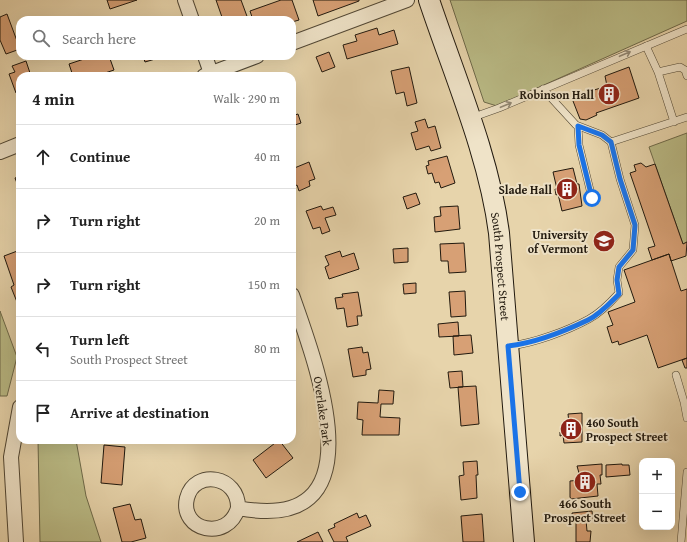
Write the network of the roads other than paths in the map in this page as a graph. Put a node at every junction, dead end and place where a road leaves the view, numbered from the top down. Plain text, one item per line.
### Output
1 (185, 0) edge
2 (407, 0) edge
3 (429, 0) edge
4 (191, 16) edge
5 (687, 28) edge
6 (296, 42) edge
7 (646, 46) junction
8 (206, 60) edge
9 (247, 60) edge
10 (208, 72) edge
11 (217, 72) edge
12 (658, 72) junction
13 (687, 76) edge
14 (543, 89) junction
15 (687, 117) edge
16 (469, 118) junction
17 (674, 122) junction
18 (578, 126) junction
19 (611, 142) junction
20 (16, 146) edge
21 (0, 152) edge
22 (592, 198) dead end
23 (296, 307) edge
24 (508, 346) junction
25 (676, 375) dead end
26 (687, 418) edge
27 (16, 429) edge
28 (687, 472) edge
29 (238, 508) dead end
30 (16, 542) edge
31 (524, 542) edge
32 (681, 542) edge

1 - 4 street
2 - 6 street
3 - 16 street, South Prospect Street
5 - 7 lane
7 - 12 lane
14 -> 7 lane
8 - 10 street
9 - 11 street
12 - 13 lane
12 - 17 lane
16 -> 14 lane
14 - 18 lane
15 - 17 lane
16 - 24 street, South Prospect Street
17 - 19 lane
18 - 19 lane
18 - 22 lane
19 - 24 lane
20 - 21 street
23 - 29 street, Overlake Park
24 - 31 street, South Prospect Street
25 - 26 lane
27 - 30 street
28 - 32 lane

